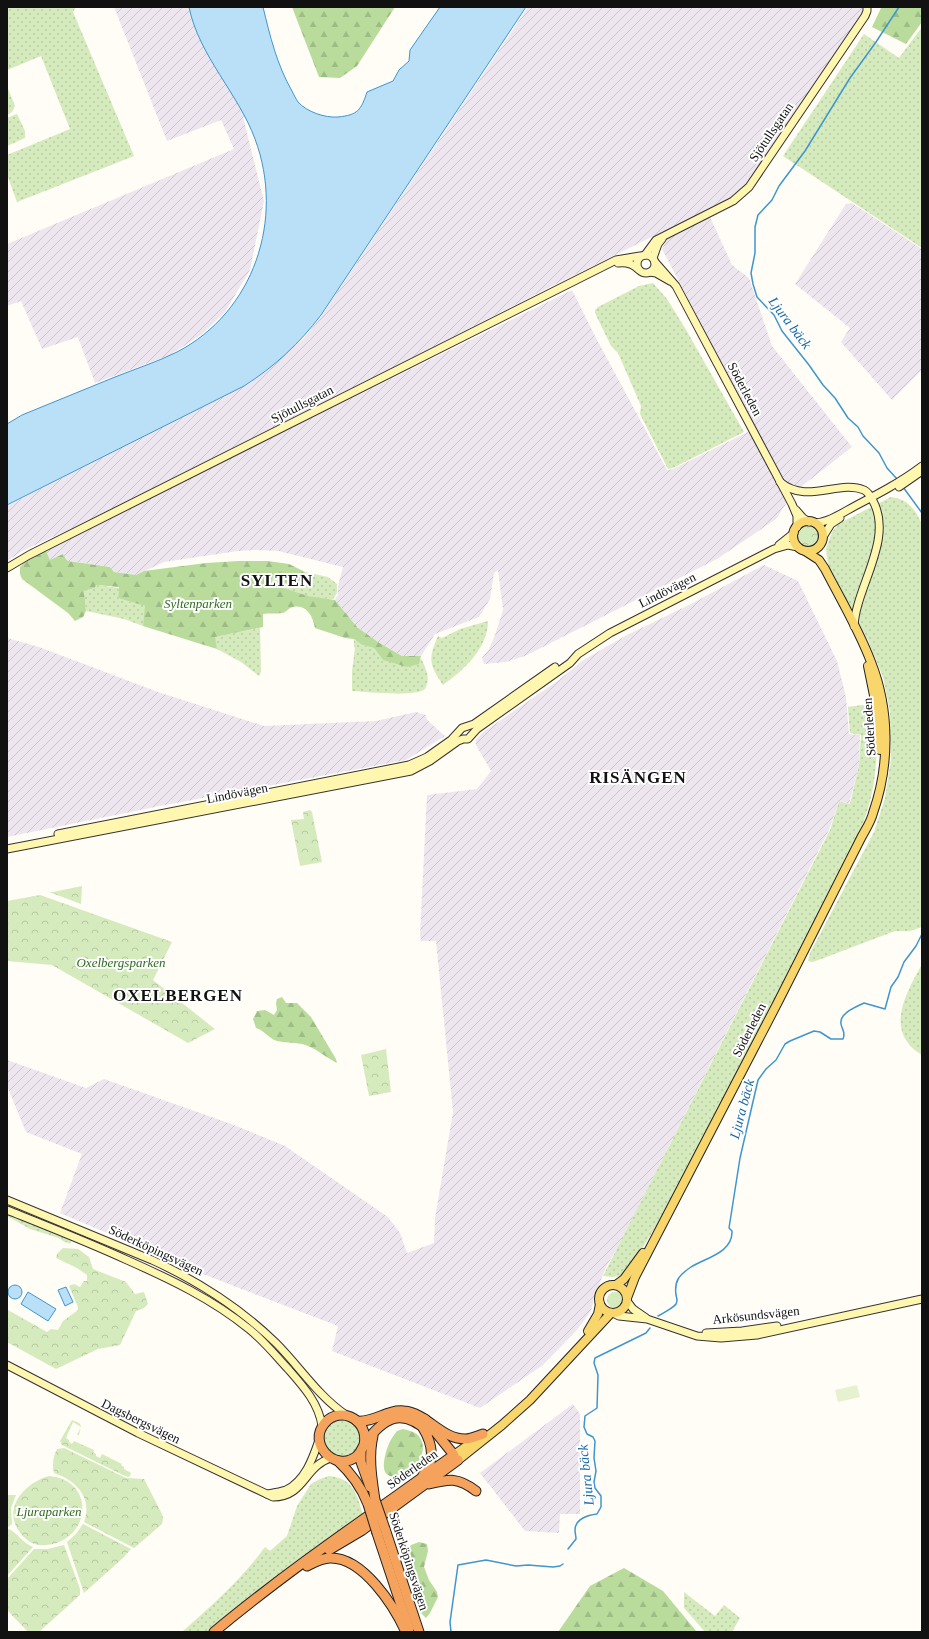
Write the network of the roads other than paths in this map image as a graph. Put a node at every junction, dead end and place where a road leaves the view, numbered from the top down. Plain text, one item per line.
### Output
1 (867, 7) edge
2 (663, 237) junction
3 (642, 255) junction
4 (654, 260) junction
5 (608, 264) junction
6 (638, 269) junction
7 (650, 272) junction
8 (676, 286) junction
9 (922, 466) edge
10 (922, 471) edge
11 (780, 482) junction
12 (901, 483) junction
13 (872, 499) junction
14 (792, 504) junction
15 (812, 523) junction
16 (796, 530) junction
17 (822, 540) junction
18 (774, 549) junction
19 (802, 549) junction
20 (7, 568) edge
21 (825, 569) junction
22 (850, 617) junction
23 (854, 626) junction
24 (573, 658) junction
25 (467, 727) junction
26 (472, 734) junction
27 (461, 736) junction
28 (862, 838) junction
29 (7, 844) edge
30 (7, 849) edge
31 (7, 1200) edge
32 (7, 1210) edge
33 (658, 1234) junction
34 (619, 1286) junction
35 (627, 1299) junction
36 (922, 1299) edge
37 (600, 1304) junction
38 (614, 1314) junction
39 (648, 1319) junction
40 (7, 1366) edge
41 (346, 1415) junction
42 (357, 1421) junction
43 (423, 1422) junction
44 (322, 1426) junction
45 (374, 1433) junction
46 (483, 1434) junction
47 (319, 1440) junction
48 (362, 1448) junction
49 (454, 1458) junction
50 (334, 1459) junction
51 (416, 1482) junction
52 (426, 1484) junction
53 (476, 1490) dead end
54 (265, 1494) junction
55 (371, 1502) junction
56 (381, 1531) junction
57 (307, 1566) junction
58 (214, 1632) edge
59 (222, 1632) edge
60 (406, 1632) edge
61 (410, 1632) edge
62 (419, 1632) edge

1 - 2 main road, Sjötullsgatan
2 - 3 main road, Sjötullsgatan
2 - 4 main road
3 - 4 main road
3 - 5 main road, Sjötullsgatan
3 - 6 main road
4 - 7 main road
4 - 8 main road, Söderleden
5 - 6 main road, Sjötullsgatan
5 - 20 main road, Sjötullsgatan
6 - 7 main road
7 - 8 main road
8 - 11 main road, Söderleden
9 - 12 main road
10 - 12 main road
11 - 13 main road
11 - 14 main road, Söderleden
12 - 13 main road
13 - 15 main road
13 - 17 main road
13 - 23 main road
14 - 15 main road, Söderleden
14 - 16 main road, Söderleden
15 - 16 main road
15 - 17 main road
16 - 18 main road, Lindövägen
16 - 19 main road
17 - 19 main road
17 - 21 main road, Söderleden
18 - 19 main road, Lindövägen
18 - 24 main road, Lindövägen
19 - 21 main road, Söderleden
21 - 22 main road, Söderleden
22 - 23 main road, Söderleden
22 - 28 main road, Söderleden
23 - 28 main road, Söderleden
24 - 25 main road, Lindövägen
24 - 26 main road, Lindövägen
25 - 26 main road
25 - 27 main road
26 - 27 main road
27 - 29 main road, Lindövägen
27 - 30 main road, Lindövägen
28 - 33 main road, Söderleden
31 - 41 main road, Söderköpingsvägen
32 - 44 main road, Söderköpingsvägen
33 - 34 main road, Söderleden
33 - 35 main road, Söderleden
34 - 35 main road
34 - 37 main road
35 - 38 main road
35 - 39 main road, Arkösundsvägen
36 - 39 main road, Arkösundsvägen
37 - 38 main road
37 - 46 main road, Söderleden
38 - 39 main road, Arkösundsvägen
38 - 49 main road, Söderleden
40 - 54 main road, Dagsbergsvägen
41 - 42 highway
41 - 44 highway
42 - 43 highway
42 - 48 highway
43 - 45 highway
43 - 46 highway
43 - 49 highway
43 - 51 highway
44 - 47 highway
45 - 48 highway
45 - 55 highway
46 - 49 main road, Söderleden
47 - 50 highway
47 - 54 main road
48 - 50 highway
48 - 55 highway, Söderköpingsvägen
49 - 51 highway, Söderleden
49 - 52 highway, Söderleden
50 - 54 main road, Dagsbergsvägen
50 - 55 highway, Söderköpingsvägen
51 - 58 highway, Söderleden
52 - 53 highway
52 - 57 highway, Söderleden
55 - 56 highway, Söderköpingsvägen, bridge
56 - 61 highway, Söderköpingsvägen
56 - 62 highway, Söderköpingsvägen
57 - 59 highway, Söderleden
57 - 60 highway

